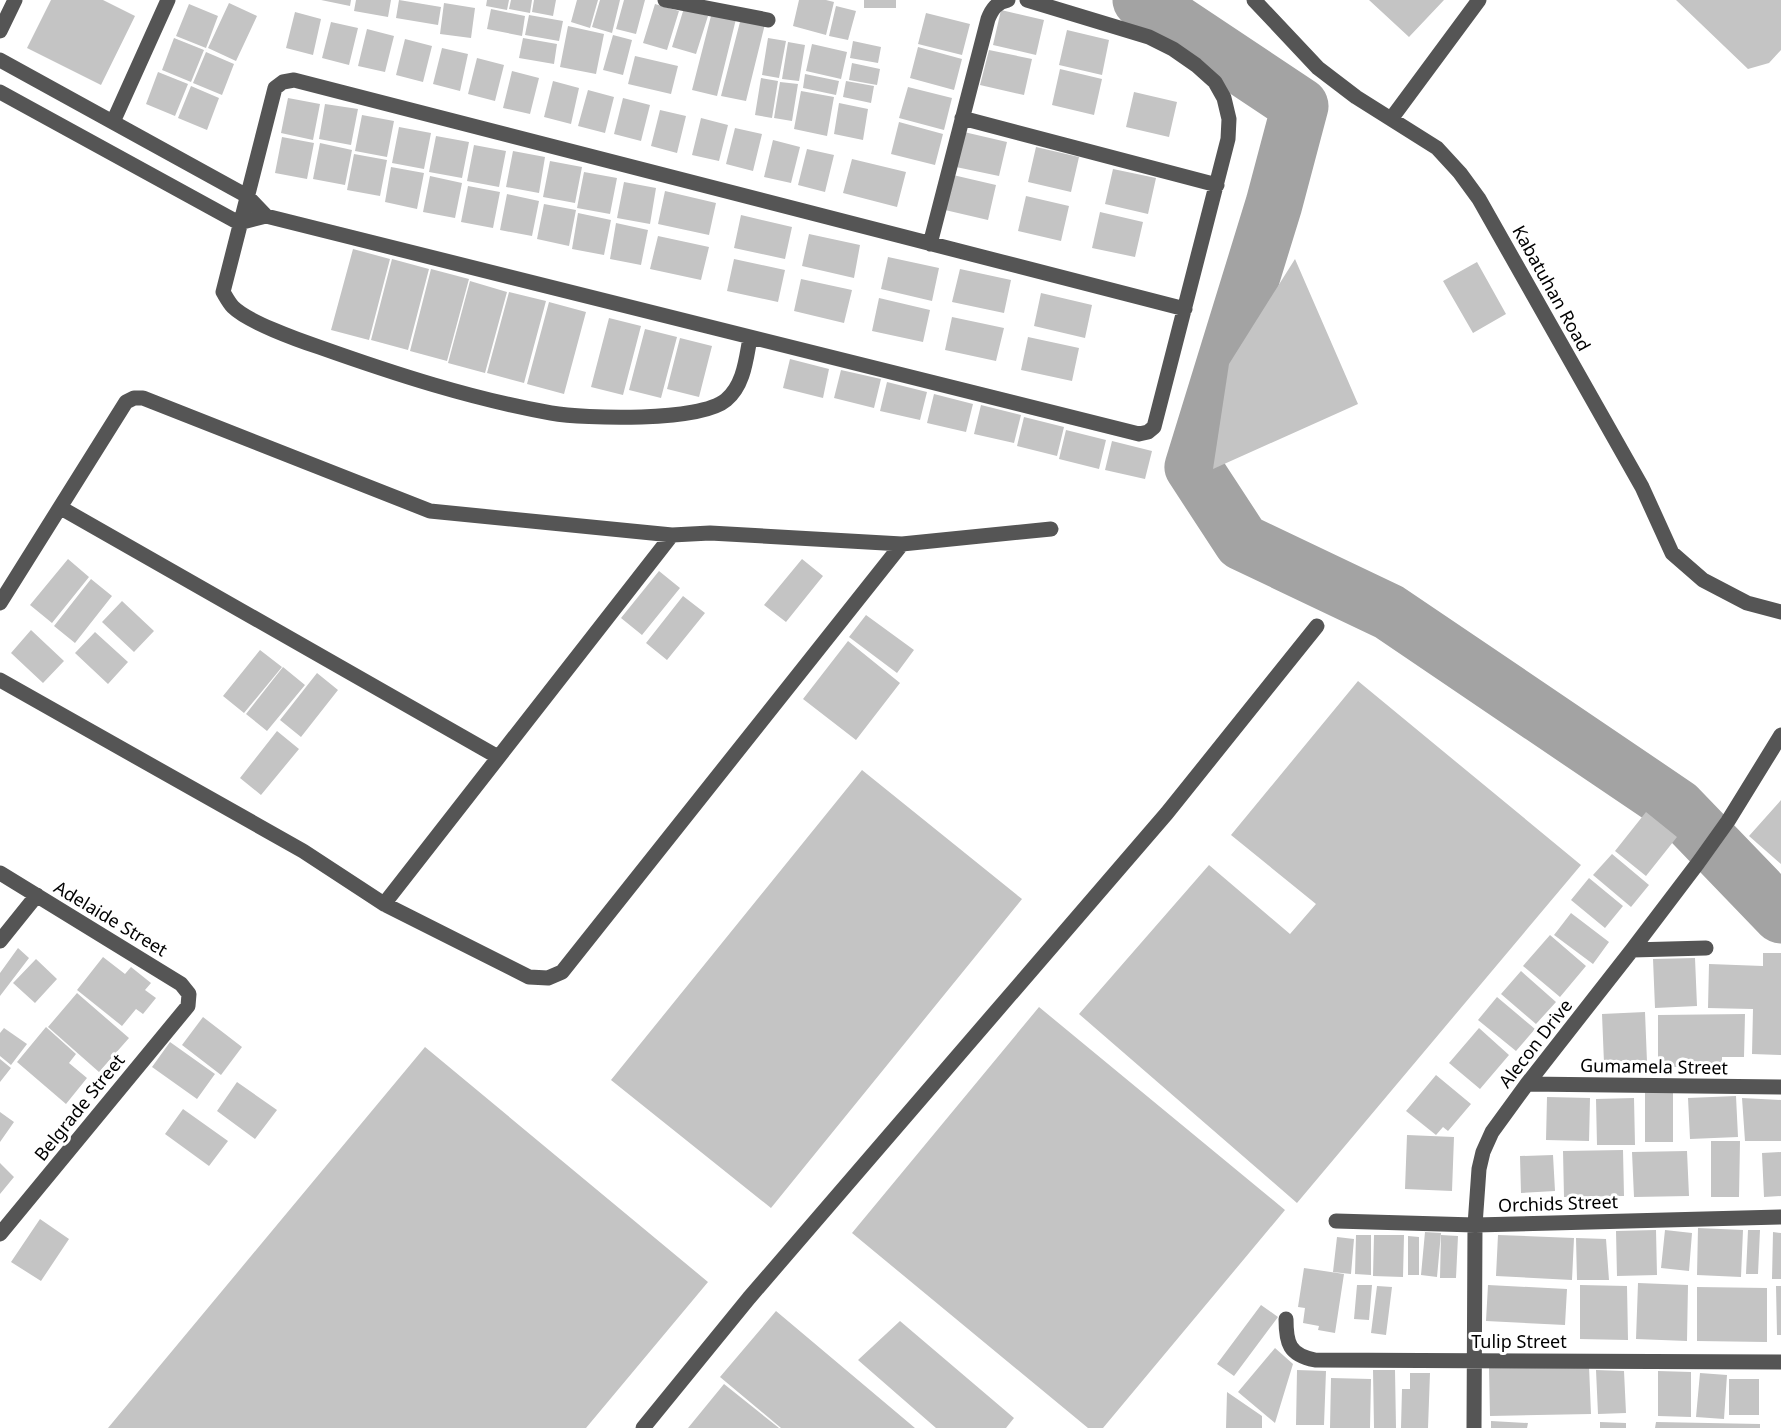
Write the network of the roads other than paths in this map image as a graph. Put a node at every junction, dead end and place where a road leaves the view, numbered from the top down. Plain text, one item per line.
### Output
1 (15, 0) edge
2 (168, 0) edge
3 (665, 0) edge
4 (1008, 0) edge
5 (1028, 0) edge
6 (1254, 0) edge
7 (1479, 0) edge
8 (768, 20) dead end
9 (0, 31) edge
10 (0, 60) edge
11 (0, 92) edge
12 (962, 118) junction
13 (1391, 119) junction
14 (113, 122) junction
15 (1217, 185) junction
16 (247, 196) junction
17 (266, 216) junction
18 (240, 223) junction
19 (930, 244) junction
20 (1185, 309) junction
21 (750, 338) junction
22 (60, 507) junction
23 (1051, 529) dead end
24 (672, 535) junction
25 (902, 544) junction
26 (0, 603) edge
27 (1781, 612) edge
28 (1317, 626) dead end
29 (0, 680) edge
30 (1781, 735) edge
31 (498, 758) junction
32 (0, 873) edge
33 (37, 895) junction
34 (384, 904) junction
35 (0, 941) edge
36 (1706, 948) dead end
37 (1632, 950) junction
38 (188, 1006) joint
39 (1527, 1084) junction
40 (1781, 1088) edge
41 (1781, 1216) edge
42 (1336, 1221) dead end
43 (1475, 1225) junction
44 (0, 1234) edge
45 (1287, 1319) dead end
46 (1474, 1360) junction
47 (1781, 1362) edge
48 (643, 1428) edge
49 (1474, 1428) edge

1 - 9 street
2 - 14 street
3 - 8 street
4 - 12 street
5 - 15 street
6 - 13 street, Kabatuhan Road
7 - 13 street
10 - 14 street
11 - 18 street
12 - 15 street
12 - 19 street
13 - 27 street, Kabatuhan Road
14 - 16 street
15 - 20 street
16 - 17 street
16 - 18 street
16 - 19 street
17 - 18 street
17 - 21 street
18 - 21 street
19 - 20 street
20 - 21 street
22 - 24 street
22 - 26 street
22 - 31 street
23 - 25 street
24 - 25 street
24 - 31 street
25 - 34 street
28 - 48 street
29 - 34 street
30 - 37 street, Alecon Drive
31 - 34 street
32 - 33 street, Adelaide Street
33 - 35 street
33 - 38 street, Adelaide Street
36 - 37 street
37 - 39 street, Alecon Drive
38 - 44 street, Belgrade Street
39 - 40 street, Gumamela Street
39 - 43 street, Alecon Drive
41 - 43 street, Orchids Street
42 - 43 street, Orchids Street
43 - 46 street, Alecon Drive
45 - 46 street, Tulip Street
46 - 47 street, Tulip Street
46 - 49 street, Alecon Drive

